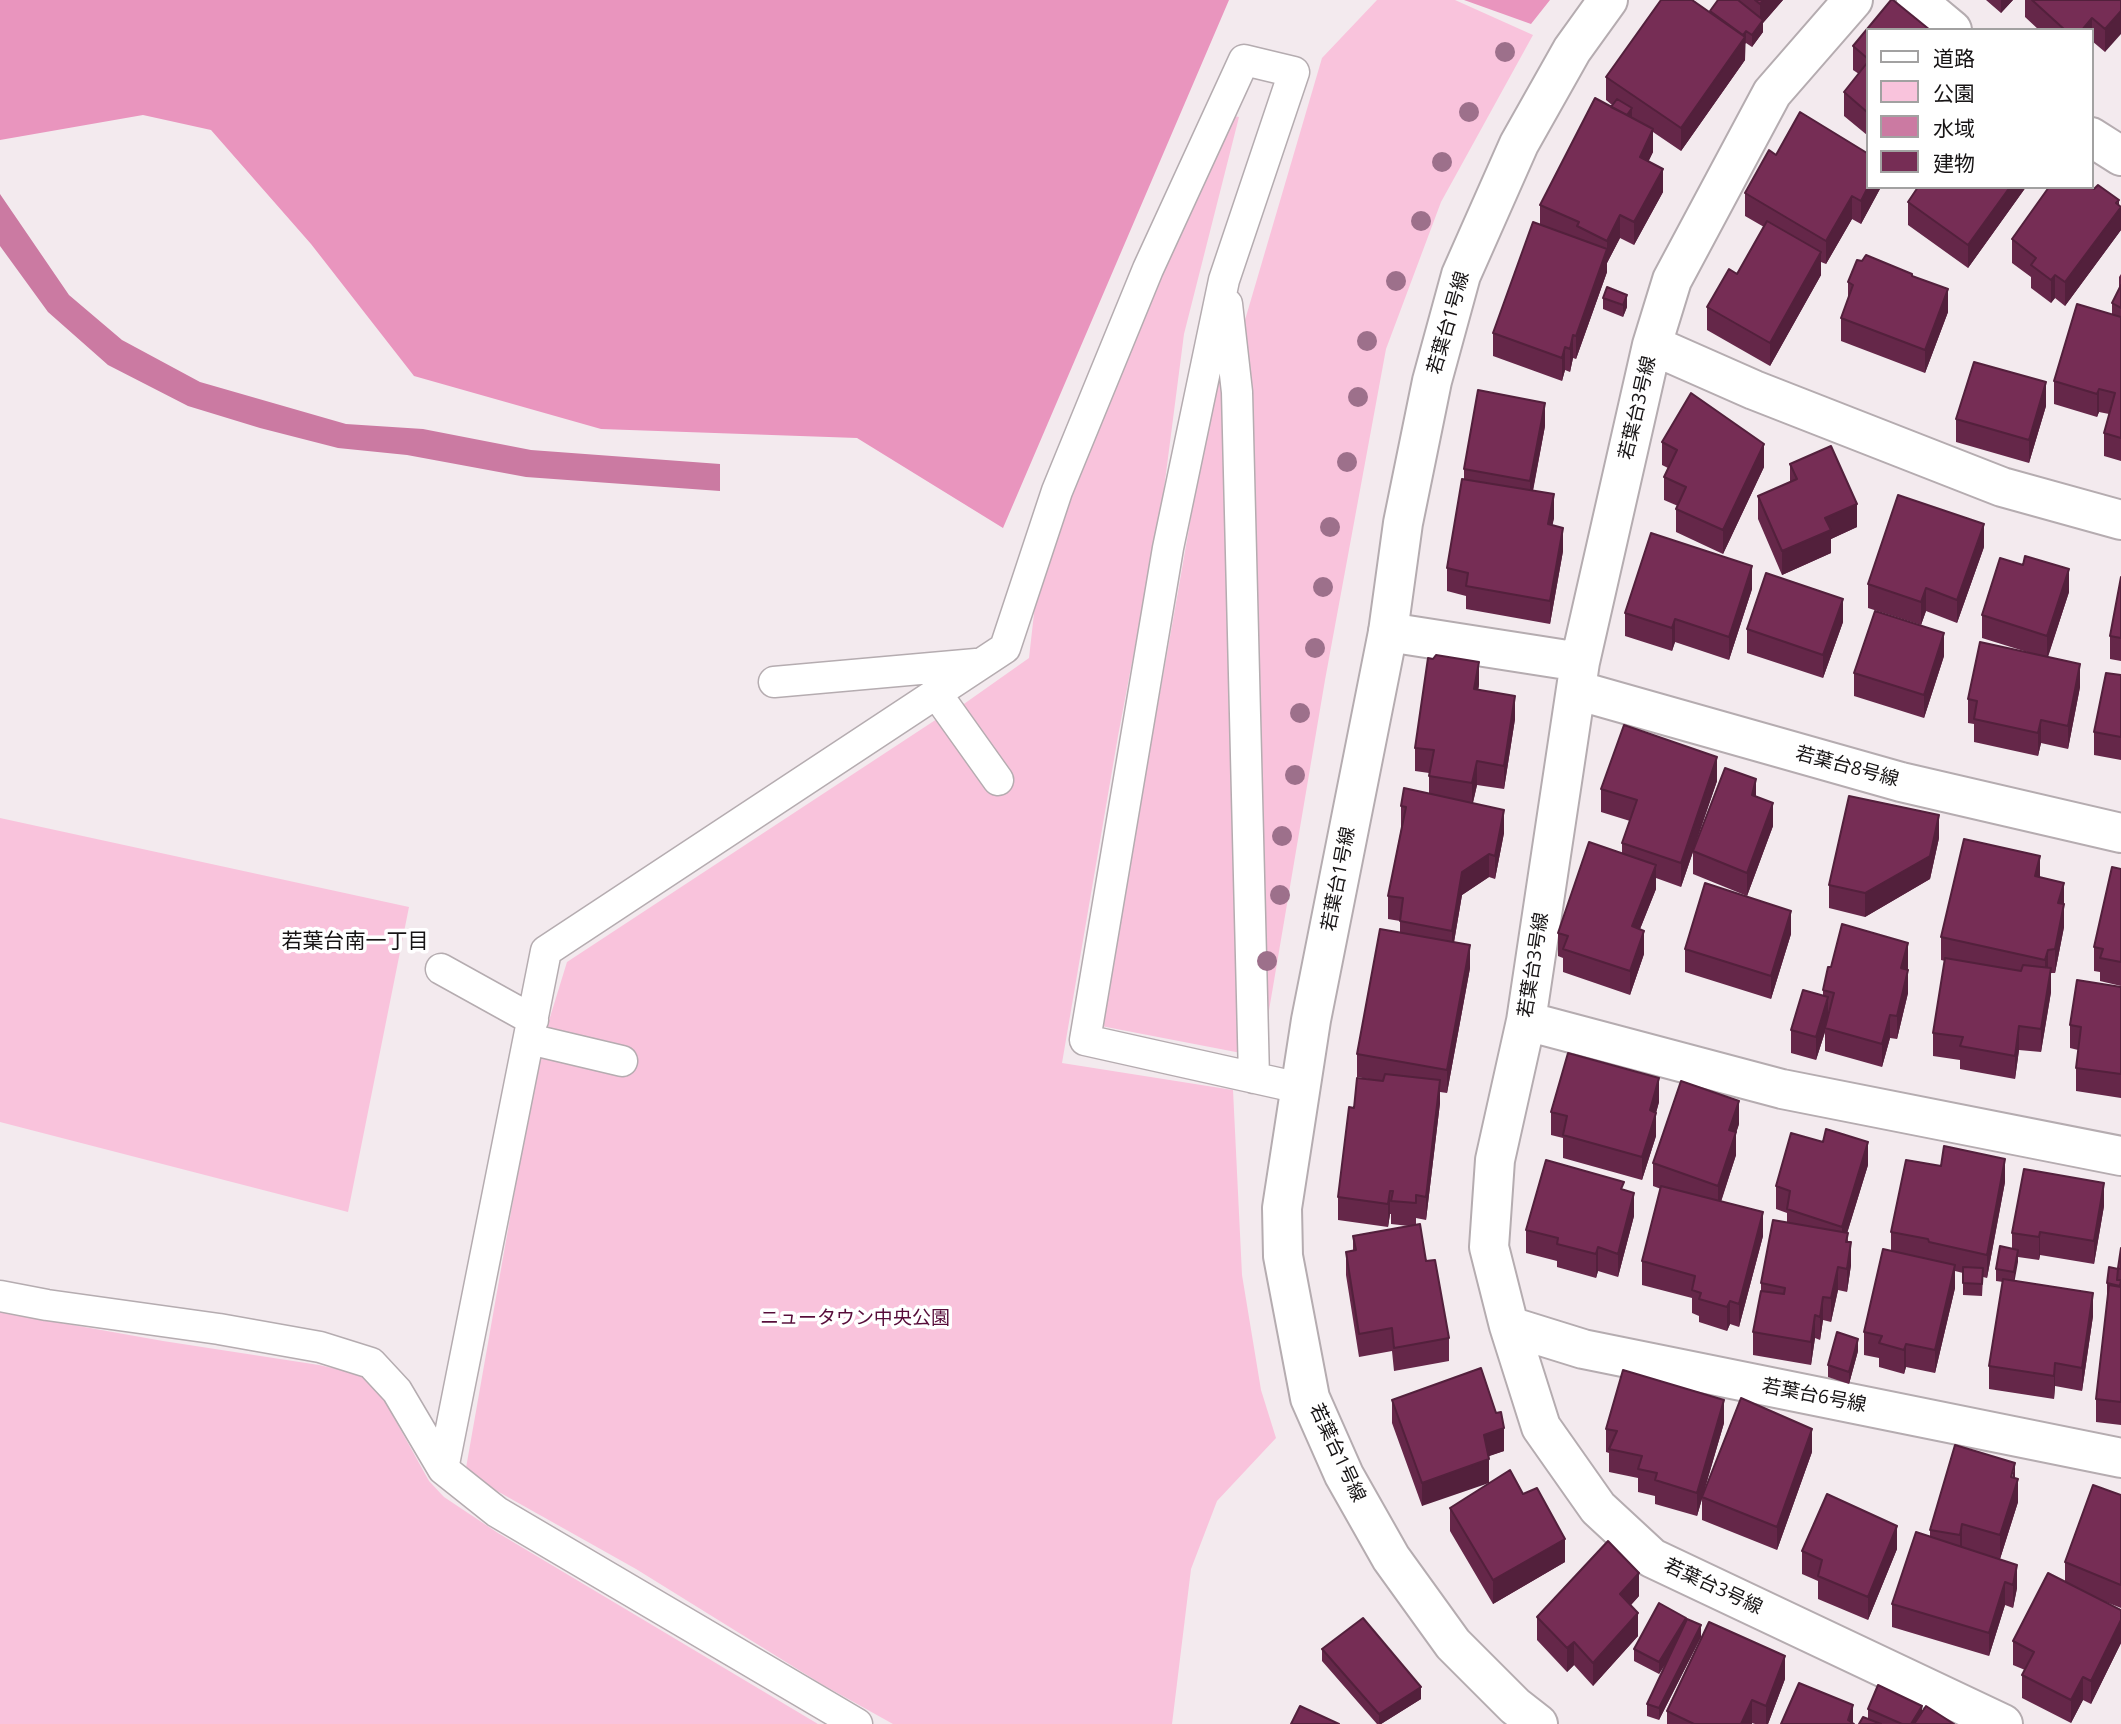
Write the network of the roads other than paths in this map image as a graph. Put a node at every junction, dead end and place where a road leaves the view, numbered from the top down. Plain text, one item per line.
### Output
1 (1608, 0) edge
2 (1853, 0) edge
3 (1916, 0) edge
4 (1950, 28) edge
5 (2093, 138) edge
6 (2121, 156) edge
7 (1224, 280) junction
8 (1652, 345) junction
9 (2121, 520) edge
10 (1388, 632) junction
11 (982, 664) junction
12 (1578, 676) junction
13 (774, 682) dead end
14 (936, 693) junction
15 (998, 780) dead end
16 (2121, 833) edge
17 (441, 969) dead end
18 (1526, 1021) junction
19 (531, 1030) junction
20 (622, 1061) dead end
21 (1254, 1078) junction
22 (1300, 1088) junction
23 (2121, 1156) edge
24 (0, 1296) edge
25 (1509, 1326) junction
26 (2121, 1458) edge
27 (443, 1469) junction
28 (1519, 1718) edge
29 (856, 1724) edge
30 (2003, 1724) edge

1 - 10 street, 若葉台1号線
2 - 8 street, 若葉台3号線
3 - 4 street
5 - 6 street
7 - 11 lane
7 - 21 lane
7 - 21 lane
8 - 9 street
8 - 12 street, 若葉台3号線
10 - 12 street, 若葉台8号線
10 - 22 street, 若葉台1号線
11 - 13 lane
11 - 14 lane
12 - 16 street, 若葉台8号線
12 - 18 street, 若葉台3号線
14 - 15 lane
14 - 19 lane
17 - 19 lane
18 - 23 street
18 - 25 street, 若葉台3号線
19 - 20 lane
19 - 27 lane
21 - 22 lane
22 - 28 street, 若葉台1号線
24 - 27 lane
25 - 26 street, 若葉台6号線
25 - 30 street, 若葉台3号線
27 - 29 lane

